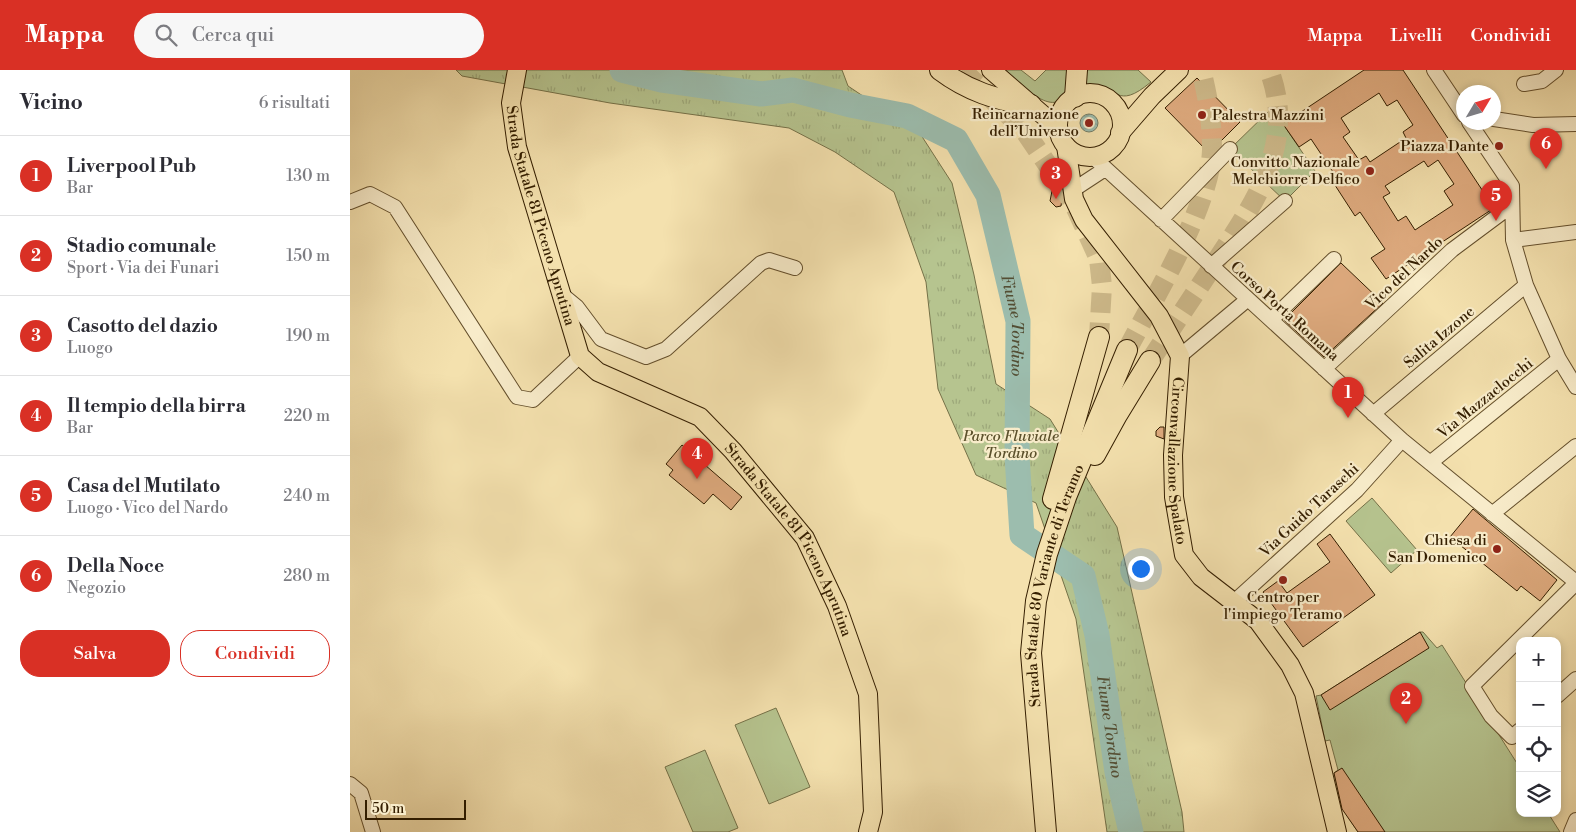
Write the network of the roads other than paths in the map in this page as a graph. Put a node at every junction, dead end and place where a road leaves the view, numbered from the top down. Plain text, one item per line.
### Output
1 (517, 70) edge
2 (940, 70) edge
3 (991, 70) edge
4 (1077, 70) edge
5 (1179, 70) edge
6 (1434, 70) edge
7 (1556, 70) edge
8 (1524, 84) dead end
9 (1152, 96) junction
10 (1111, 101) junction
11 (1069, 102) junction
12 (1456, 103) edge
13 (1034, 108) junction
14 (1501, 120) edge
15 (1576, 124) edge
16 (1058, 128) junction
17 (1474, 130) edge
18 (1120, 134) junction
19 (1066, 146) junction
20 (1230, 149) dead end
21 (1092, 156) junction
22 (1106, 169) junction
23 (1073, 190) junction
24 (1285, 200) dead end
25 (350, 202) edge
26 (1511, 206) junction
27 (1161, 220) junction
28 (1576, 232) edge
29 (1513, 240) junction
30 (1334, 259) dead end
31 (1211, 266) junction
32 (795, 268) dead end
33 (1526, 285) junction
34 (560, 293) junction
35 (1248, 299) junction
36 (1271, 320) junction
37 (1099, 337) tunnel mouth
38 (1127, 350) tunnel mouth
39 (580, 356) junction
40 (1180, 356) junction
41 (1559, 359) junction
42 (1150, 361) tunnel mouth
43 (1324, 369) junction
44 (1576, 387) edge
45 (1373, 414) junction
46 (1402, 440) junction
47 (1576, 446) edge
48 (1430, 463) junction
49 (1066, 496) junction
50 (1492, 514) junction
51 (1576, 582) edge
52 (1235, 601) junction
53 (1576, 679) edge
54 (1561, 692) edge
55 (1516, 734) edge
56 (350, 784) edge
57 (1576, 820) edge
58 (373, 832) edge
59 (868, 832) edge
60 (1046, 832) edge
61 (1337, 832) edge
62 (1571, 832) edge

1 - 34 main road, Strada Statale 81 Piceno Aprutina
2 - 13 highway
3 - 13 main road
4 - 11 highway
5 - 9 main road
6 - 12 street
7 - 8 street
9 - 10 main road
9 - 18 main road
10 - 11 main road
10 - 18 main road
11 - 13 main road
11 - 16 main road
13 - 16 main road
14 - 15 street
16 - 19 main road
17 - 26 street
18 - 21 main road
19 - 21 main road
19 - 23 main road, Circonvallazione Spalato
20 - 27 street
21 - 22 street, Corso Porta Romana
21 - 23 main road
22 - 23 street
22 - 27 street, Corso Porta Romana
23 - 40 main road, Circonvallazione Spalato
24 - 31 street
25 - 39 street
26 - 29 street
26 - 43 street, Vico del Nardo
27 - 31 street, Corso Porta Romana
28 - 29 street
29 - 33 street
30 - 36 street
31 - 35 street, Corso Porta Romana
32 - 34 street
33 - 41 street
33 - 45 street, Salita Izzone
34 - 39 main road, Strada Statale 81 Piceno Aprutina
35 - 36 street, Corso Porta Romana
35 - 40 street
36 - 43 street, Corso Porta Romana
37 - 49 highway
38 - 49 highway, Strada Statale 80 Variante di Teramo
39 - 59 main road, Strada Statale 81 Piceno Aprutina
40 - 52 main road, Circonvallazione Spalato
41 - 44 street
41 - 48 street, Via Mazzaclocchi
42 - 49 highway
43 - 45 street, Corso Porta Romana
45 - 46 street, Corso Porta Romana
46 - 48 street, Corso Porta Romana
46 - 52 street, Via Guido Taraschi
47 - 50 street
48 - 50 street, Corso Porta Romana
49 - 60 highway, Strada Statale 80 Variante di Teramo
50 - 51 street, Corso Porta Romana
51 - 55 street
52 - 61 main road, Circonvallazione Spalato
53 - 54 street
56 - 58 street
57 - 62 street

